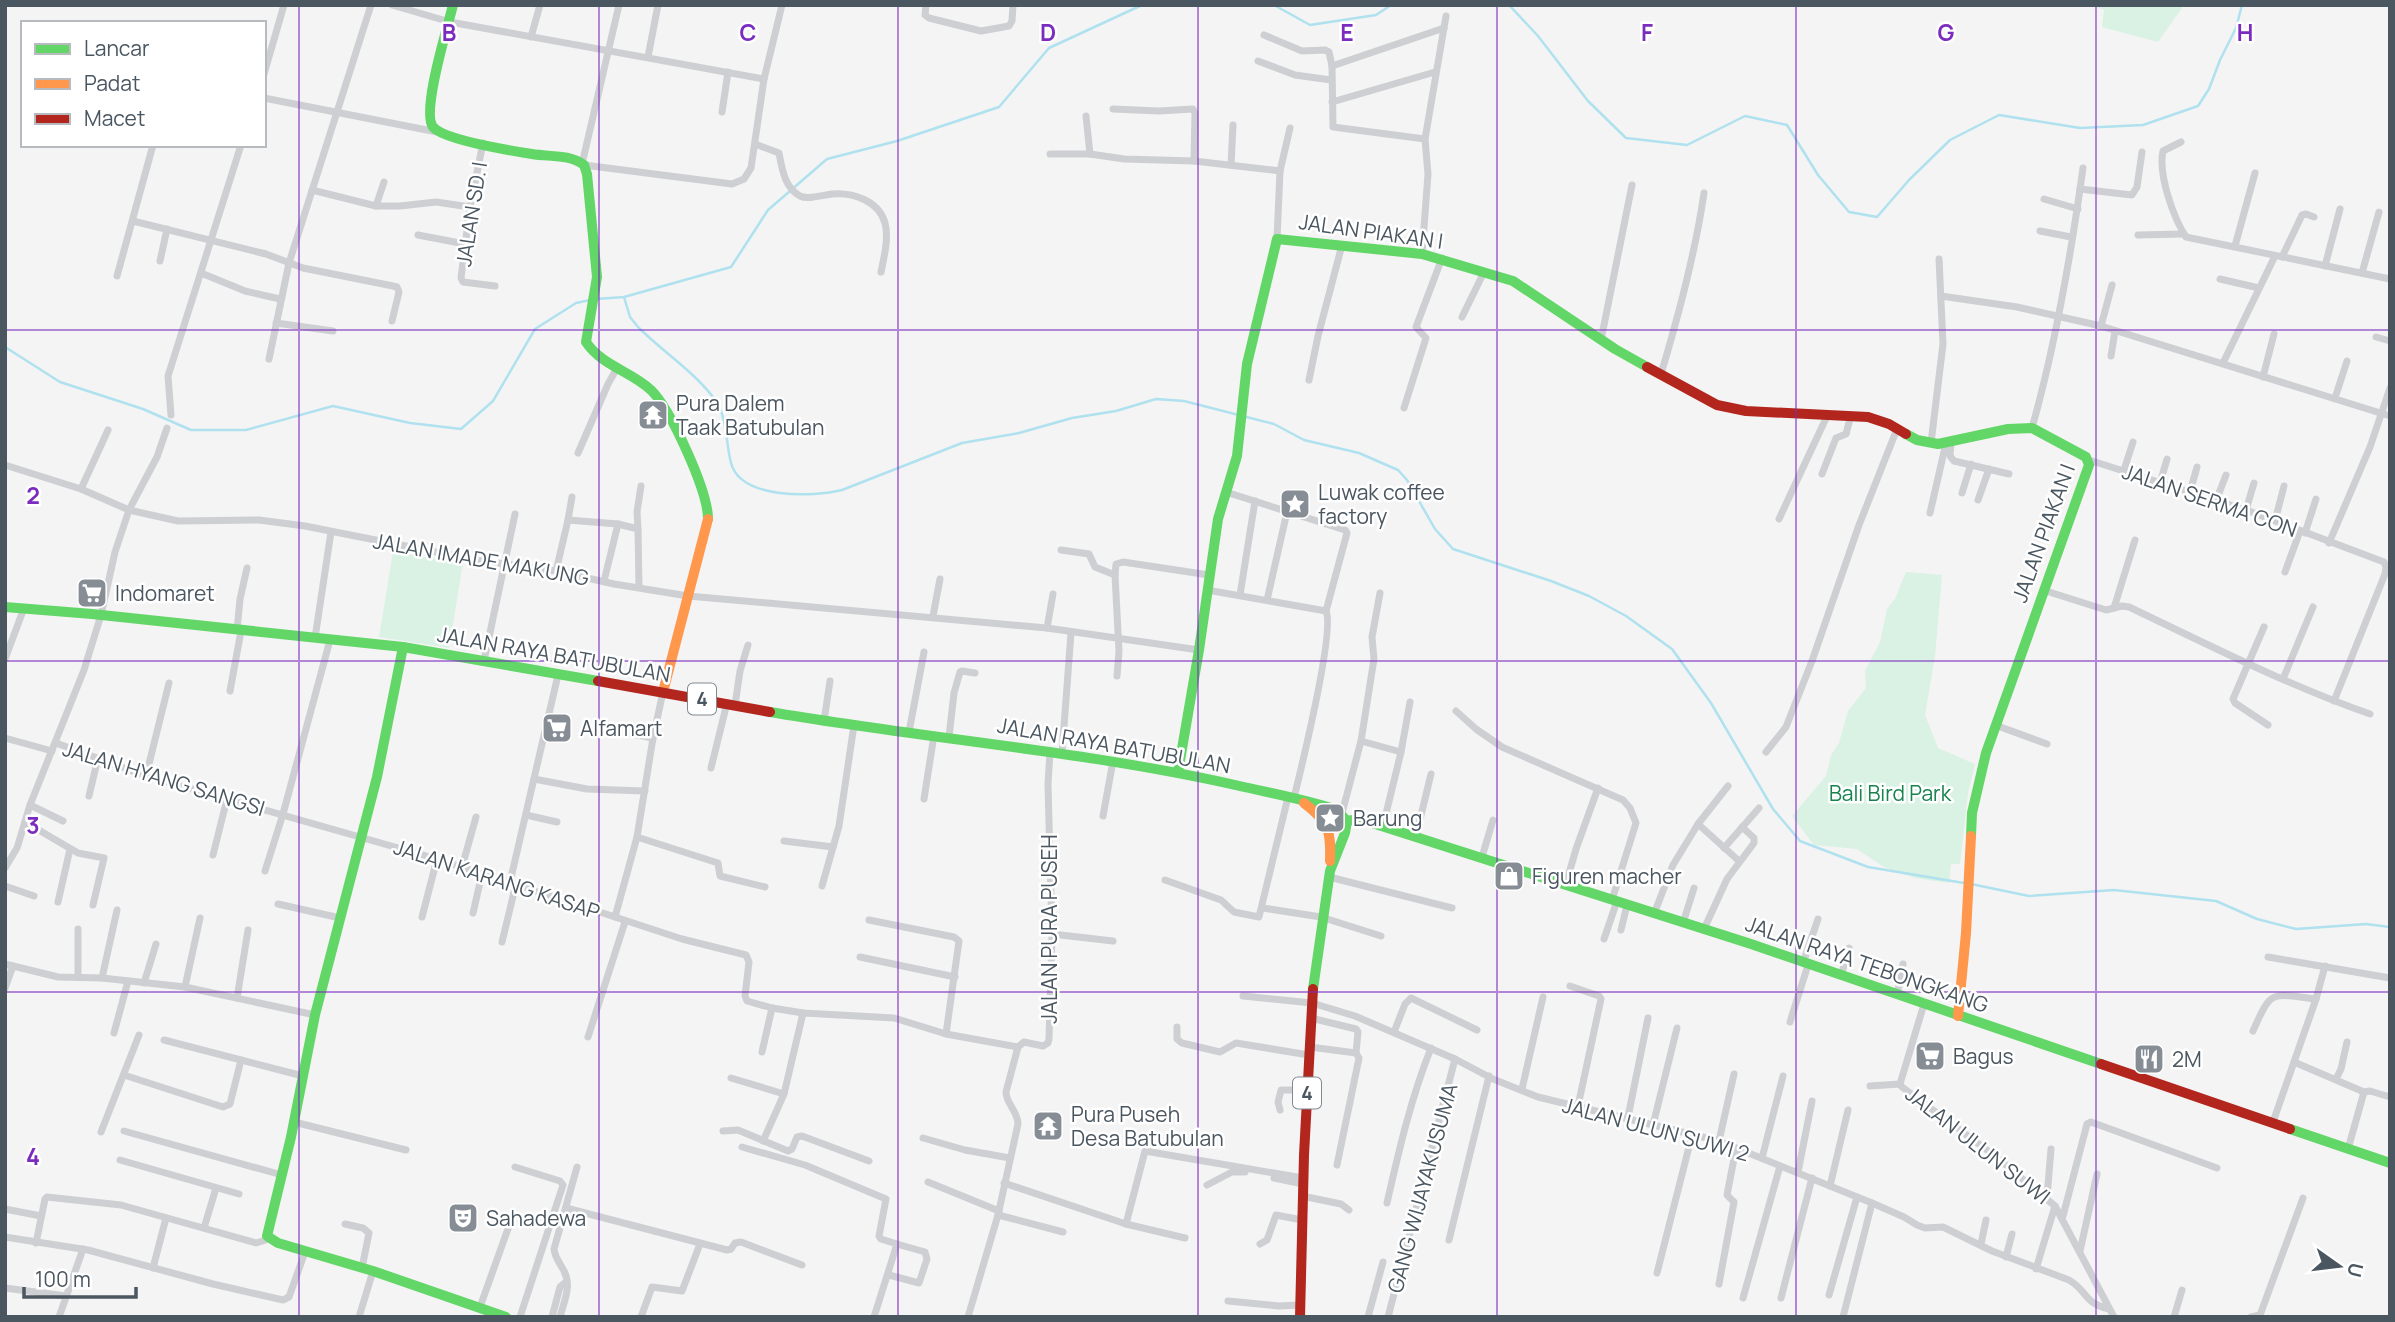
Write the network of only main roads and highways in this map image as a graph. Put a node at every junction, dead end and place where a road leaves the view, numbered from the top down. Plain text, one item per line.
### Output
1 (453, 5) edge
2 (5, 607) edge
3 (403, 647) junction
4 (663, 692) junction
5 (1178, 772) junction
6 (1294, 798) junction
7 (1345, 817) junction
8 (1328, 824) junction
9 (1330, 874) junction
10 (1958, 1016) junction
11 (2390, 1163) edge
12 (506, 1317) edge
13 (1300, 1317) edge

1 - 4 main road
2 - 3 main road, JALAN RAYA BATUBULAN / 4
3 - 4 main road, JALAN RAYA BATUBULAN / 4
3 - 12 main road
4 - 5 main road, JALAN RAYA BATUBULAN / 4
5 - 6 main road, JALAN RAYA BATUBULAN / 4
5 - 10 main road, JALAN PIAKAN I
6 - 7 main road, JALAN RAYA BATUBULAN / 4
6 - 8 main road, JALAN RAYA BATUBULAN / 4
7 - 8 main road, JALAN RAYA TEBONGKANG
7 - 9 main road, 4
7 - 10 main road, JALAN RAYA TEBONGKANG
8 - 9 main road, 4
9 - 13 main road, 4
10 - 11 main road, JALAN RAYA TEBONGKANG

